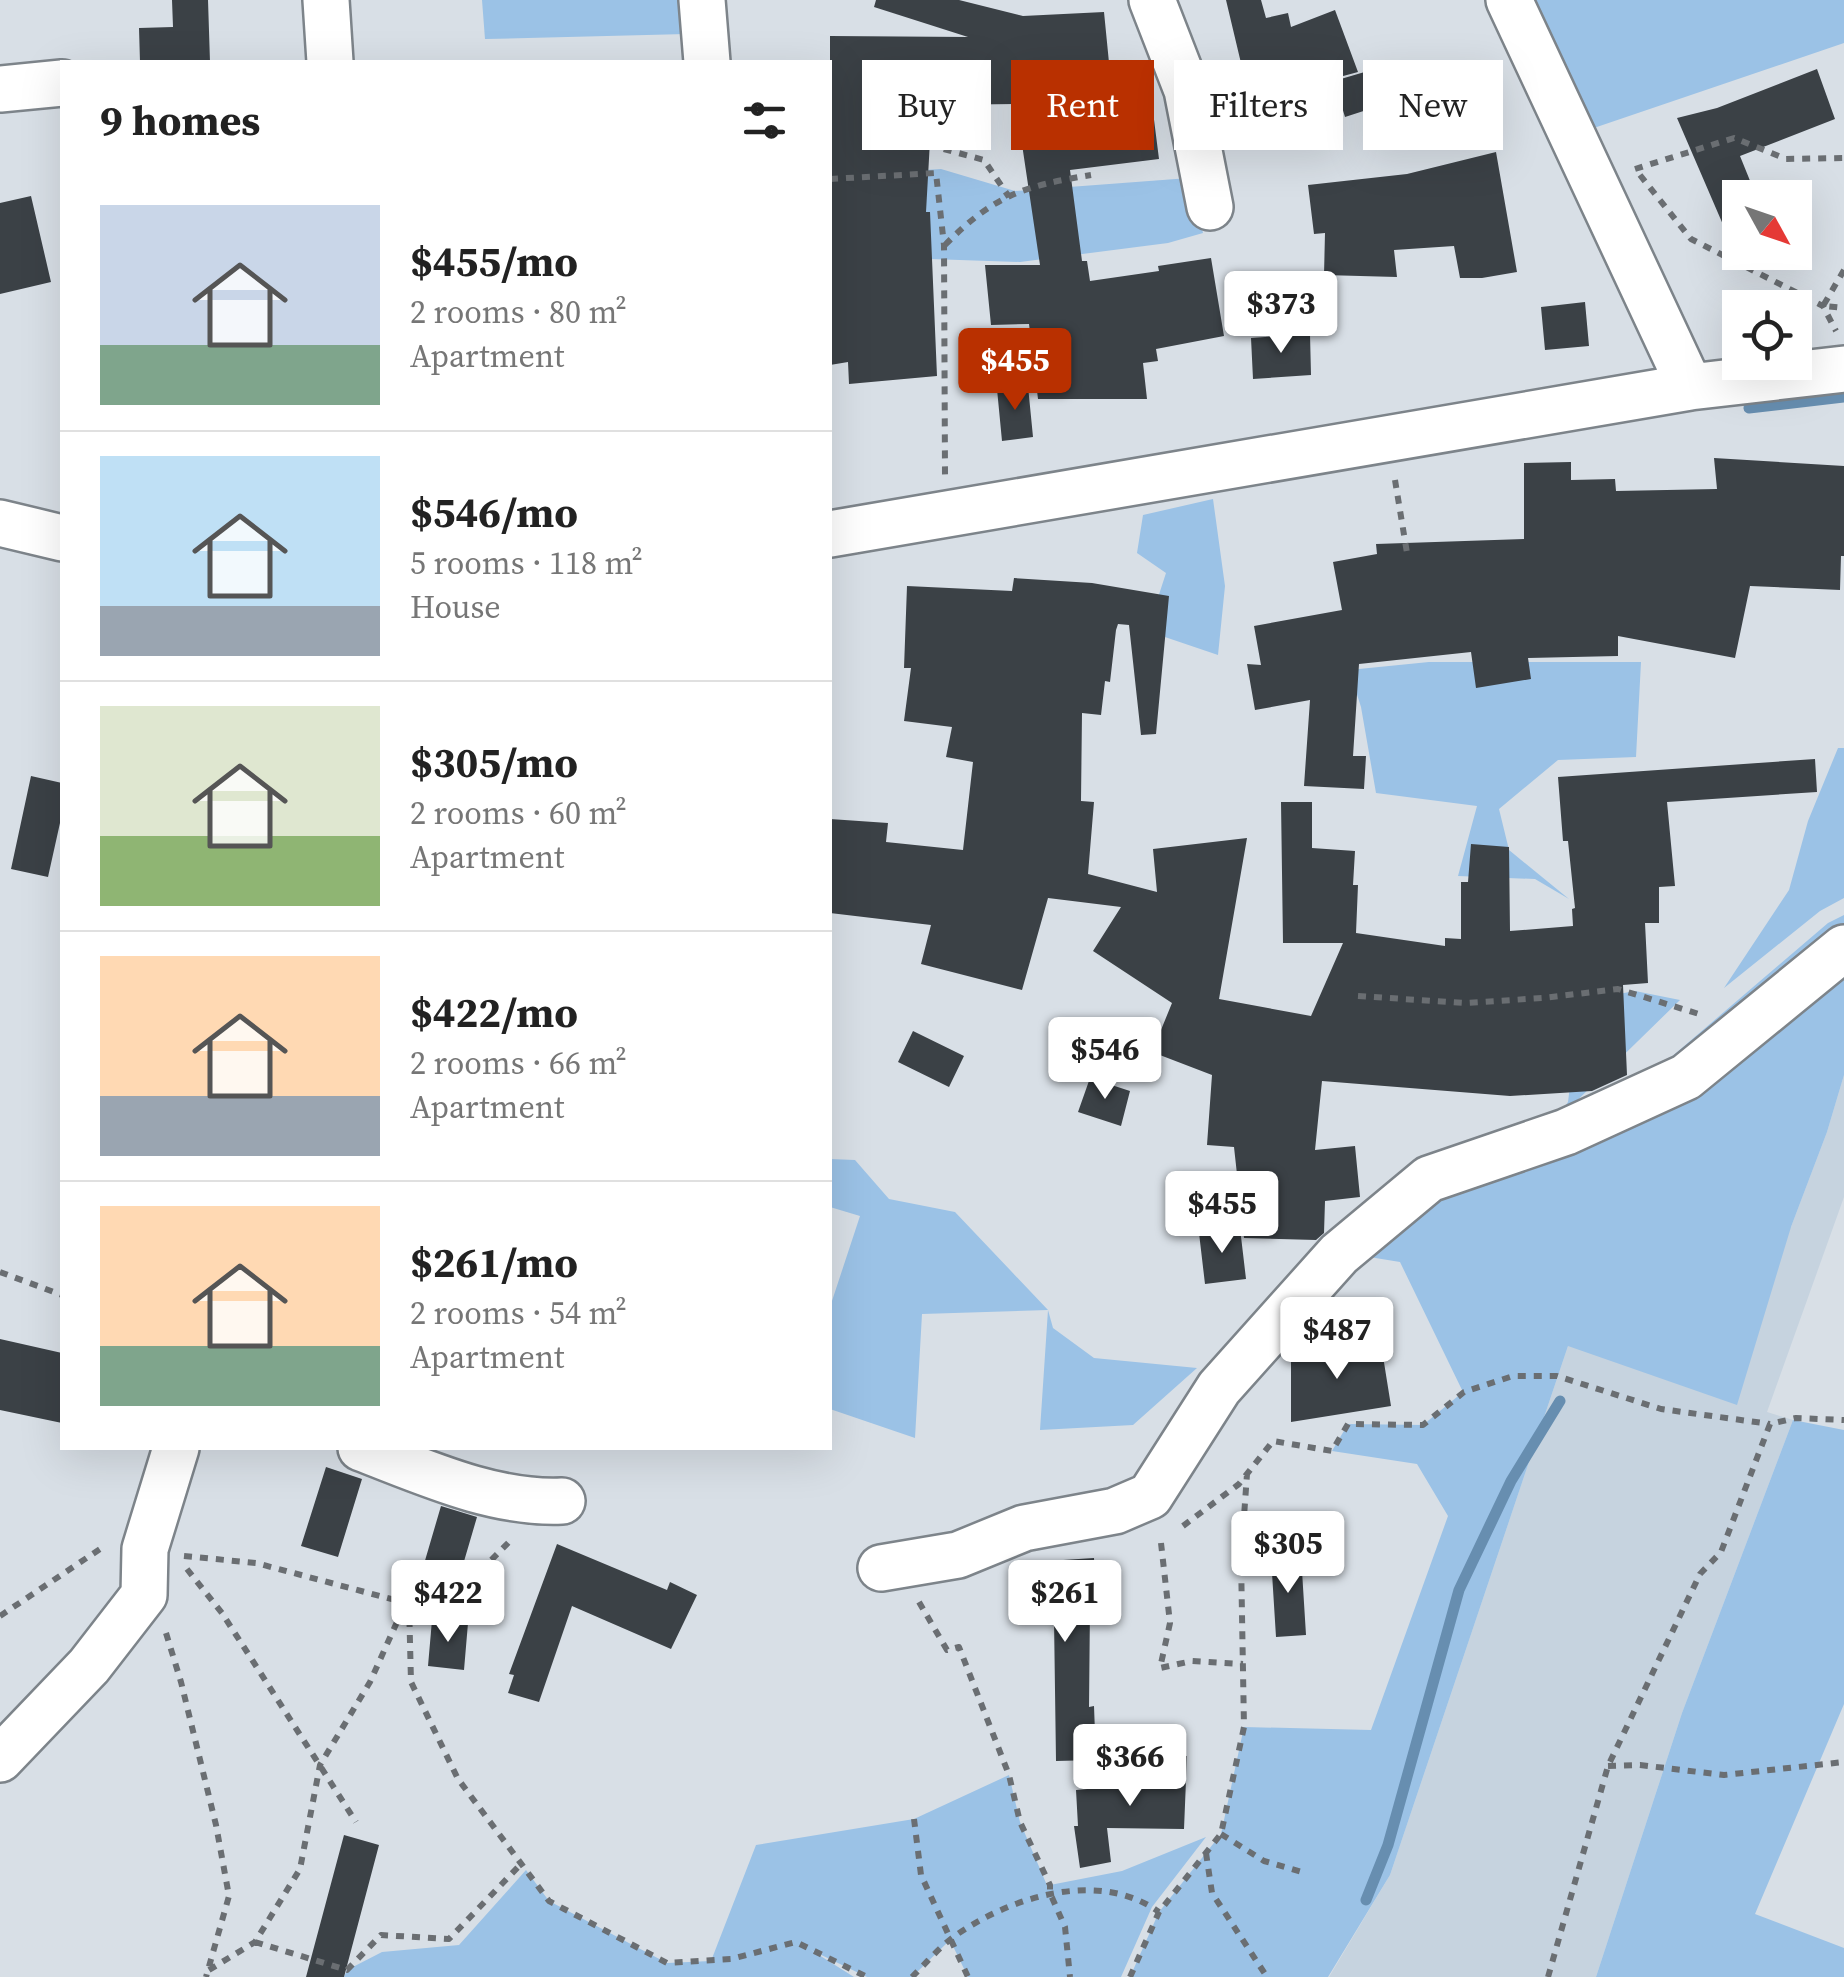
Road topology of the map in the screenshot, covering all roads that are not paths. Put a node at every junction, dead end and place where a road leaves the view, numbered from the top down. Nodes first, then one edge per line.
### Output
1 (326, 0) edge
2 (702, 0) edge
3 (1152, 0) edge
4 (1509, 0) edge
5 (330, 60) edge
6 (707, 60) edge
7 (60, 84) edge
8 (0, 89) edge
9 (1210, 207) dead end
10 (1844, 368) edge
11 (1690, 387) junction
12 (0, 523) edge
13 (832, 534) edge
14 (60, 538) edge
15 (1844, 948) edge
16 (175, 1450) edge
17 (366, 1450) edge
18 (562, 1501) road end
19 (881, 1568) road end
20 (0, 1759) edge

1 - 5 street
2 - 6 street
3 - 9 street
4 - 11 street
7 - 8 street
10 - 11 street
11 - 13 street
12 - 14 street
15 - 19 street
16 - 20 street
17 - 18 street

